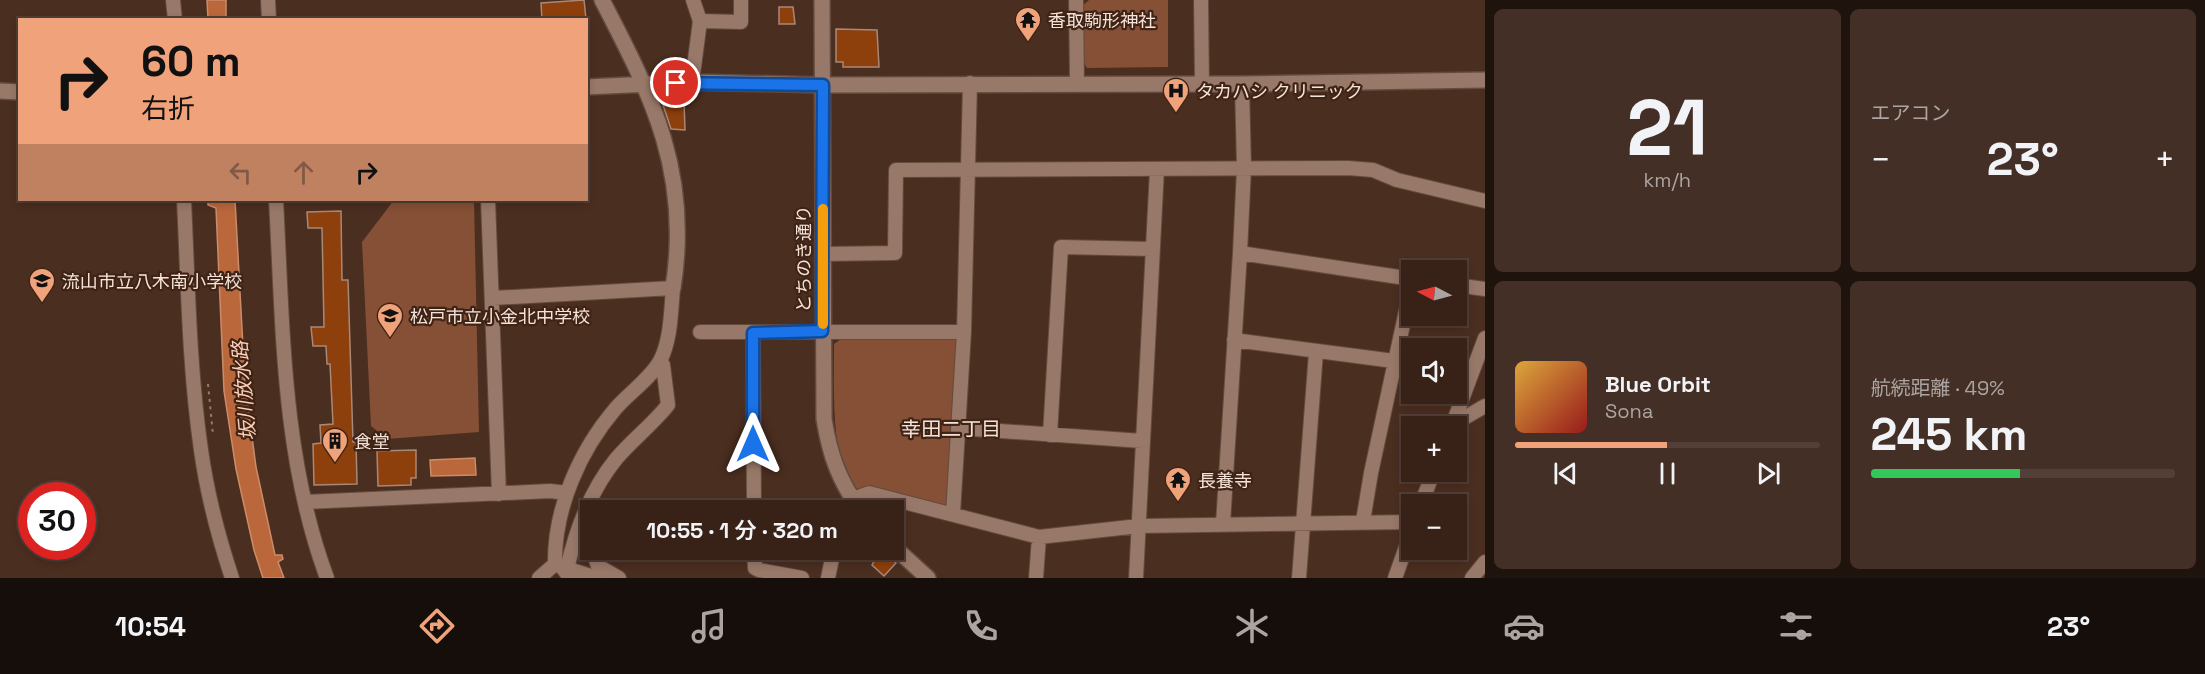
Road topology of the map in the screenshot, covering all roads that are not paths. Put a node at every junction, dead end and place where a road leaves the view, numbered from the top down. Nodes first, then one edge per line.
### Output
1 (173, 0) edge
2 (268, 0) edge
3 (602, 0) edge
4 (693, 0) edge
5 (741, 0) edge
6 (822, 0) edge
7 (1076, 0) edge
8 (1202, 0) edge
9 (175, 18) edge
10 (269, 18) edge
11 (700, 21) junction
12 (1485, 80) edge
13 (692, 82) junction
14 (970, 83) junction
15 (1202, 83) junction
16 (643, 84) junction
17 (1077, 84) junction
18 (1242, 84) junction
19 (823, 85) junction
20 (588, 87) edge
21 (0, 91) edge
22 (18, 92) edge
23 (968, 168) junction
24 (1244, 168) junction
25 (1156, 169) junction
26 (184, 201) edge
27 (276, 201) edge
28 (488, 201) edge
29 (1485, 201) edge
30 (1152, 249) junction
31 (1240, 253) junction
32 (823, 254) junction
33 (1401, 279) edge
34 (1467, 287) edge
35 (673, 288) junction
36 (1485, 290) edge
37 (493, 298) junction
38 (1402, 326) edge
39 (822, 331) junction
40 (700, 332) dead end
41 (964, 332) junction
42 (753, 333) junction
43 (1485, 338) edge
44 (1234, 340) junction
45 (1316, 352) junction
46 (660, 361) junction
47 (1394, 361) junction
48 (1485, 406) edge
49 (1456, 416) edge
50 (1467, 417) edge
51 (958, 428) junction
52 (1050, 435) junction
53 (1142, 441) junction
54 (567, 493) junction
55 (499, 494) junction
56 (596, 500) edge
57 (754, 500) edge
58 (849, 500) edge
59 (860, 500) edge
60 (897, 500) edge
61 (305, 502) junction
62 (904, 502) edge
63 (953, 514) junction
64 (1363, 521) junction
65 (1401, 522) edge
66 (1223, 524) junction
67 (1304, 524) junction
68 (1139, 526) junction
69 (580, 533) edge
70 (1039, 537) junction
71 (904, 557) edge
72 (596, 560) edge
73 (754, 560) edge
74 (832, 560) edge
75 (1401, 560) edge
76 (1485, 562) edge
77 (564, 569) edge
78 (232, 578) edge
79 (327, 578) edge
80 (540, 578) edge
81 (597, 578) edge
82 (619, 578) edge
83 (802, 578) edge
84 (828, 578) edge
85 (928, 578) edge
86 (1036, 578) edge
87 (1136, 578) edge
88 (1299, 578) edge
89 (1395, 578) edge
90 (1472, 578) edge

1 - 9 street
2 - 10 street
3 - 16 street
4 - 11 street
5 - 11 street
6 - 19 street, とちのき通り
7 - 17 street
8 - 15 street
11 - 13 street
12 - 18 street
13 - 16 street
13 - 19 street
14 - 17 street
14 - 19 street
14 - 23 street
15 - 17 street
15 - 18 street
16 - 20 street
16 - 35 street
18 - 24 street
19 - 32 street, とちのき通り
21 - 22 street
23 - 25 street
23 - 32 street
23 - 41 street
24 - 25 street
24 - 29 street
24 - 31 street
25 - 30 street
26 - 78 street
27 - 61 street
28 - 37 street
30 - 52 street
30 - 53 street
31 - 33 street
31 - 44 street
32 - 39 street, とちのき通り
34 - 36 street
35 - 37 street
35 - 46 street
37 - 55 street
38 - 47 street
39 - 41 street
39 - 42 street
39 - 58 street, とちのき通り
40 - 42 street
41 - 51 street
42 - 57 street
43 - 49 street
44 - 45 street
44 - 66 street
45 - 47 street
45 - 67 street
46 - 54 street
46 - 56 street
47 - 64 street
48 - 50 street
51 - 52 street
51 - 63 street
52 - 53 street
53 - 68 street
54 - 55 street
54 - 77 street
55 - 61 street
59 - 60 street
61 - 79 street
62 - 63 street
63 - 70 street
64 - 65 street
64 - 67 street
66 - 67 street
66 - 68 street
67 - 88 street
68 - 70 street
68 - 87 street
69 - 77 street
70 - 86 street
71 - 85 street
72 - 82 street
73 - 83 street
74 - 84 street
75 - 89 street
76 - 90 street
77 - 80 street
77 - 81 street

